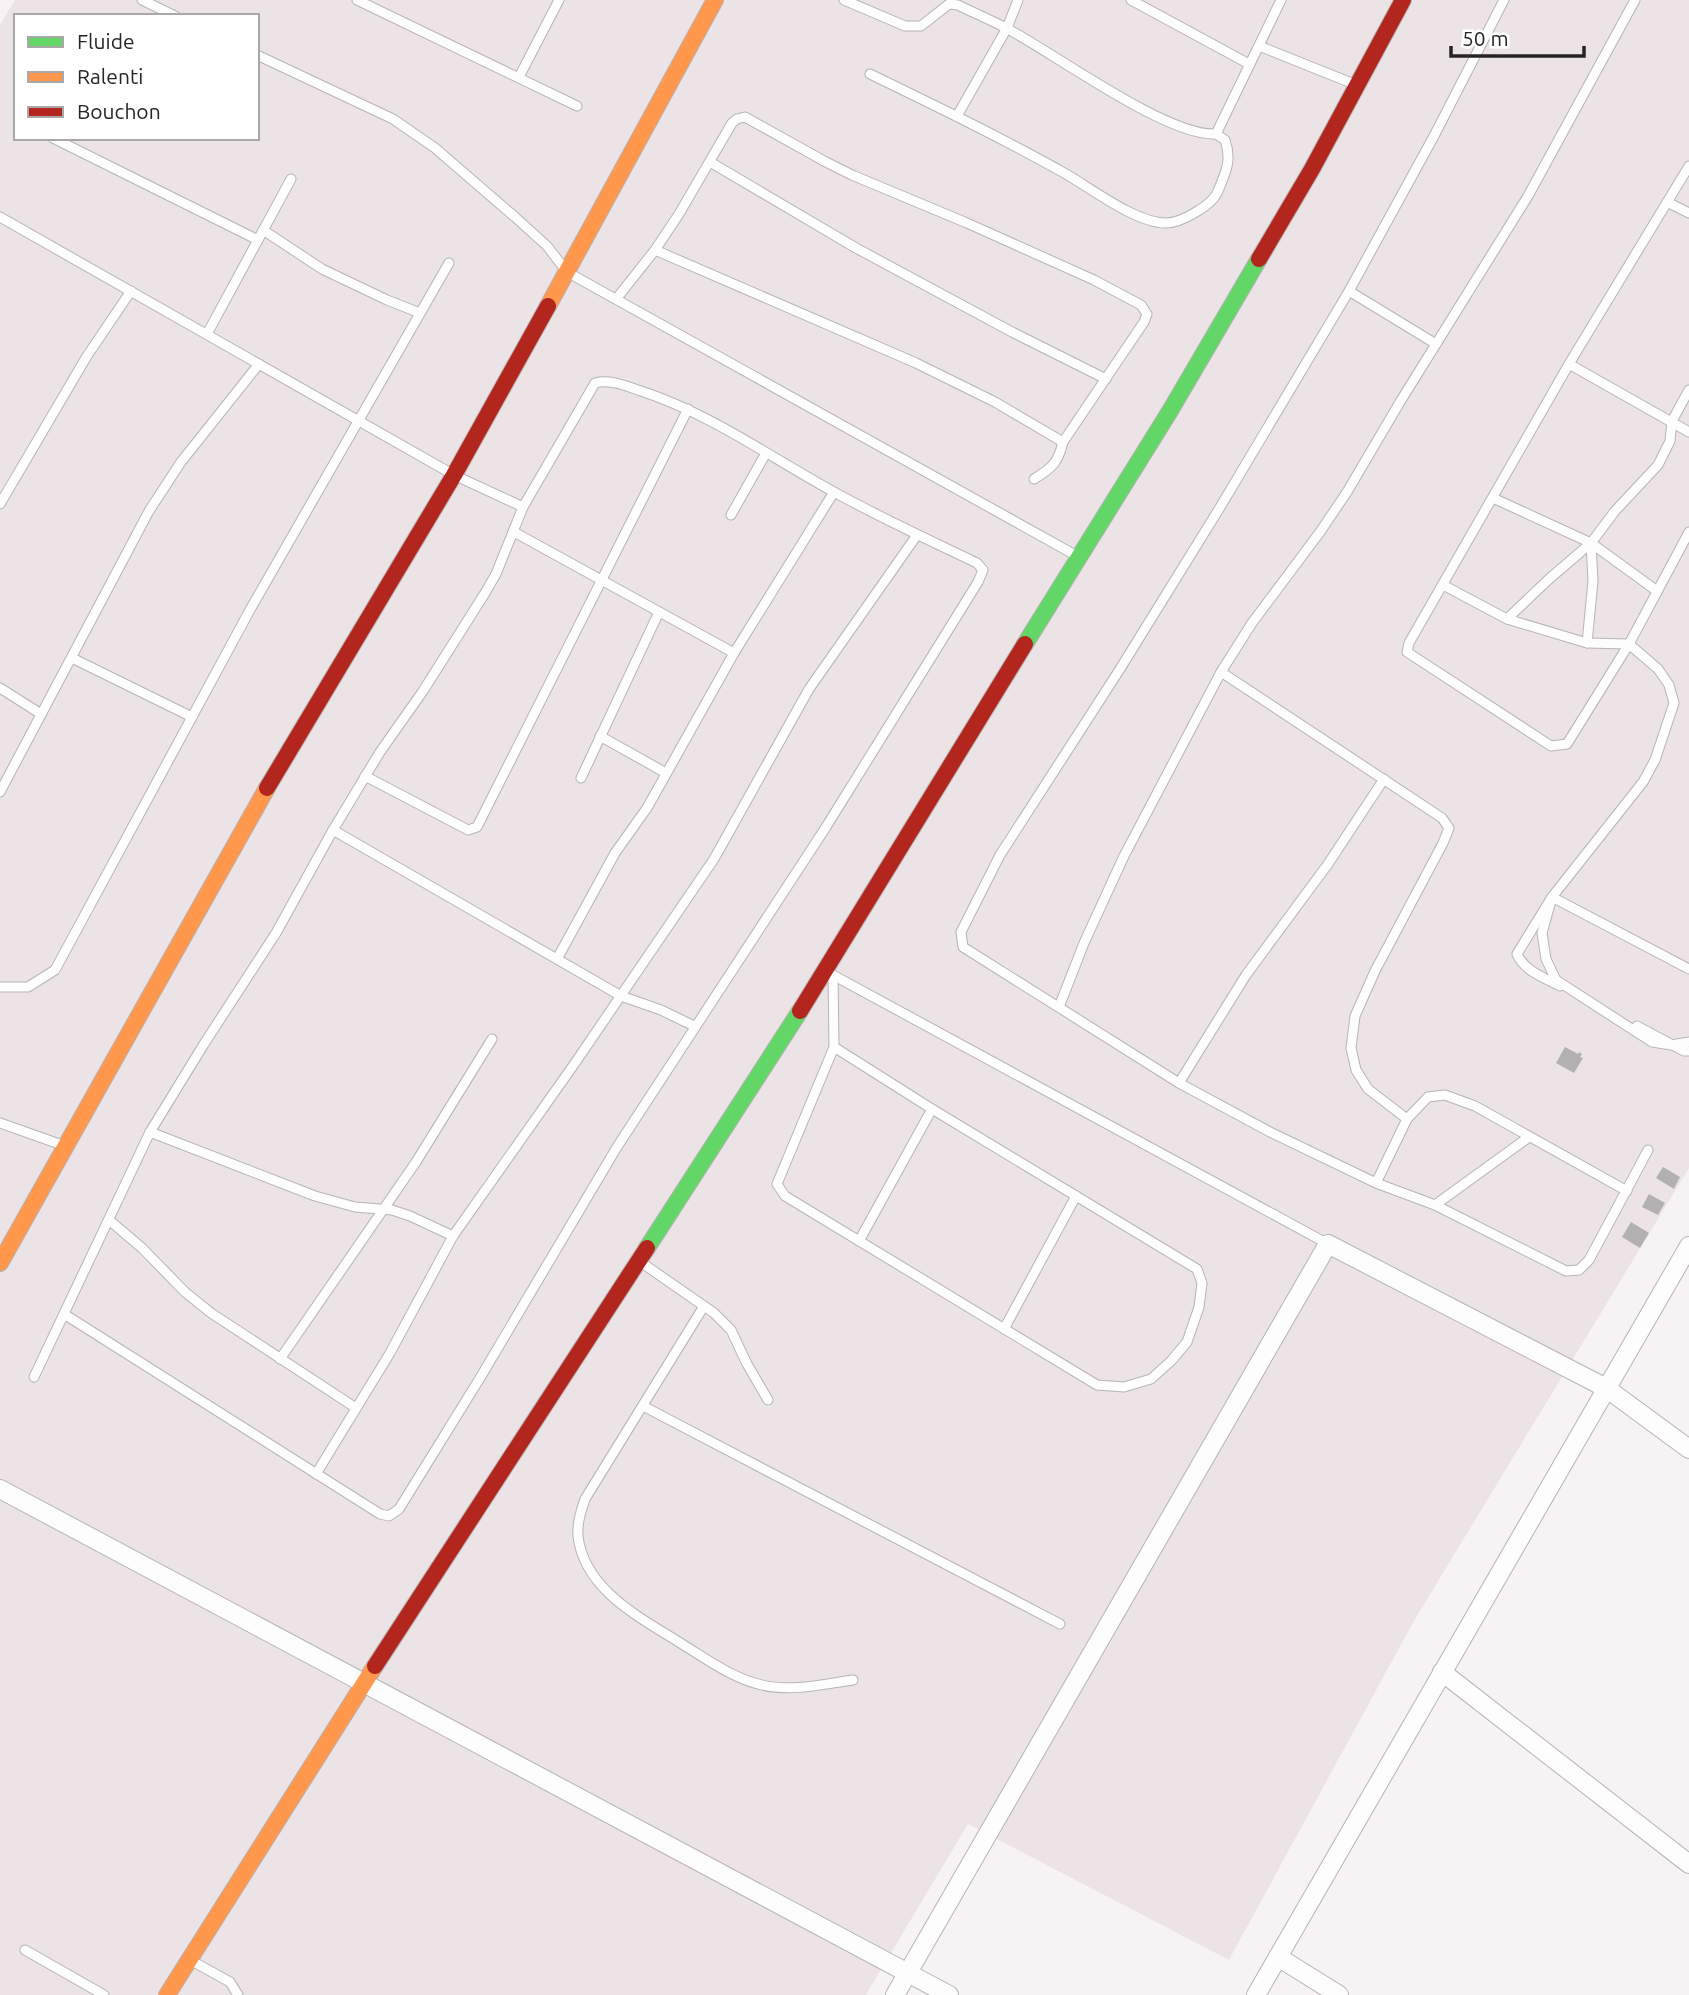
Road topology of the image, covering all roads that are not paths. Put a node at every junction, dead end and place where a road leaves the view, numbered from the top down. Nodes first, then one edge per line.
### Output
1 (142, 0) edge
2 (358, 0) edge
3 (559, 0) edge
4 (715, 0) edge
5 (844, 0) edge
6 (1018, 0) edge
7 (1131, 0) edge
8 (1281, 0) edge
9 (1403, 0) edge
10 (1504, 0) edge
11 (1635, 0) edge
12 (171, 14) edge
13 (1007, 28) junction
14 (1259, 46) junction
15 (259, 56) edge
16 (1250, 64) junction
17 (870, 74) dead end
18 (519, 77) junction
19 (1357, 85) junction
20 (577, 106) dead end
21 (957, 116) junction
22 (1216, 134) junction
23 (56, 140) edge
24 (710, 162) junction
25 (1689, 166) edge
26 (291, 179) dead end
27 (1667, 202) junction
28 (1689, 213) edge
29 (0, 217) edge
30 (263, 230) junction
31 (258, 240) junction
32 (655, 250) junction
33 (449, 263) dead end
34 (567, 272) junction
35 (131, 291) junction
36 (1349, 291) junction
37 (617, 298) junction
38 (420, 313) junction
39 (207, 334) junction
40 (1436, 344) junction
41 (259, 364) junction
42 (1569, 364) junction
43 (1106, 379) junction
44 (1689, 390) edge
45 (688, 409) junction
46 (358, 420) junction
47 (1672, 421) junction
48 (1689, 432) edge
49 (1063, 442) junction
50 (766, 453) junction
51 (454, 474) junction
52 (1034, 480) dead end
53 (834, 492) junction
54 (1493, 498) junction
55 (0, 504) edge
56 (523, 508) junction
57 (731, 515) dead end
58 (513, 532) junction
59 (1689, 532) edge
60 (917, 534) junction
61 (1591, 543) junction
62 (1078, 557) junction
63 (602, 580) junction
64 (1443, 585) junction
65 (1657, 591) junction
66 (659, 612) junction
67 (1507, 619) junction
68 (1587, 643) junction
69 (1629, 644) junction
70 (734, 653) junction
71 (72, 658) junction
72 (1221, 672) junction
73 (0, 688) edge
74 (41, 714) junction
75 (192, 717) junction
76 (600, 736) junction
77 (666, 773) junction
78 (365, 776) junction
79 (581, 778) dead end
80 (1384, 779) junction
81 (0, 792) edge
82 (333, 830) junction
83 (1552, 897) junction
84 (557, 959) junction
85 (1689, 969) edge
86 (829, 973) junction
87 (0, 986) edge
88 (621, 996) junction
89 (1059, 1007) junction
90 (694, 1026) junction
91 (492, 1040) dead end
92 (1689, 1042) edge
93 (834, 1047) junction
94 (1689, 1051) edge
95 (1179, 1083) junction
96 (932, 1109) junction
97 (1407, 1119) junction
98 (0, 1123) edge
99 (150, 1132) junction
100 (1529, 1137) junction
101 (65, 1146) junction
102 (1648, 1150) dead end
103 (1376, 1183) junction
104 (1626, 1191) junction
105 (1076, 1196) junction
106 (1434, 1205) junction
107 (382, 1210) junction
108 (109, 1220) junction
109 (453, 1236) junction
110 (859, 1241) junction
111 (1328, 1244) junction
112 (1689, 1246) edge
113 (639, 1261) junction
114 (0, 1263) edge
115 (704, 1306) junction
116 (64, 1314) junction
117 (1004, 1329) junction
118 (280, 1359) junction
119 (34, 1377) dead end
120 (1606, 1388) junction
121 (768, 1400) dead end
122 (643, 1406) junction
123 (356, 1408) junction
124 (1689, 1449) edge
125 (316, 1474) junction
126 (0, 1489) edge
127 (1060, 1624) dead end
128 (1442, 1672) junction
129 (853, 1681) dead end
130 (364, 1683) junction
131 (1689, 1864) edge
132 (25, 1950) dead end
133 (1278, 1957) junction
134 (190, 1960) junction
135 (908, 1973) junction
136 (104, 1995) edge
137 (167, 1995) edge
138 (238, 1995) edge
139 (895, 1995) edge
140 (949, 1995) edge
141 (1256, 1995) edge
142 (1339, 1995) edge

1 - 12 lane
2 - 18 lane
3 - 18 lane
4 - 34 street
5 - 13 lane
6 - 13 lane
7 - 16 lane
8 - 14 lane
9 - 19 street
10 - 36 lane
11 - 40 lane
13 - 21 lane
13 - 22 lane
14 - 16 lane
14 - 19 lane
15 - 34 lane
16 - 22 lane
17 - 21 lane
18 - 20 lane
19 - 62 street
21 - 22 lane
23 - 31 lane
24 - 32 lane
24 - 43 lane
24 - 43 lane
25 - 27 lane
26 - 30 lane
27 - 28 lane
27 - 42 lane
29 - 35 lane
30 - 31 lane
30 - 38 lane
31 - 39 lane
32 - 37 lane
32 - 49 lane
33 - 38 lane
34 - 37 lane
34 - 51 street
35 - 39 lane
35 - 55 lane
36 - 40 lane
36 - 89 lane
37 - 62 lane
38 - 46 lane
39 - 41 lane
40 - 72 lane
41 - 46 lane
41 - 71 lane
42 - 47 lane
42 - 54 lane
43 - 49 lane
44 - 47 lane
45 - 50 lane
45 - 56 lane
45 - 63 lane
46 - 51 lane
46 - 75 lane
47 - 48 lane
47 - 61 lane
49 - 52 lane
50 - 53 lane
50 - 57 lane
51 - 56 lane
51 - 101 street
53 - 60 lane
53 - 70 lane
54 - 61 lane
54 - 64 lane
56 - 58 lane
58 - 63 lane
58 - 78 lane
59 - 65 lane
60 - 88 lane
60 - 90 lane
61 - 65 lane
61 - 67 lane
61 - 68 lane
62 - 86 street
63 - 66 lane
63 - 78 lane
64 - 67 lane
64 - 69 lane
65 - 69 lane
66 - 70 lane
66 - 76 lane
67 - 68 lane
68 - 69 lane
69 - 83 lane
70 - 77 lane
71 - 74 lane
71 - 75 lane
72 - 80 lane
72 - 89 lane
73 - 74 lane
74 - 81 lane
75 - 87 lane
76 - 77 lane
76 - 79 lane
77 - 84 lane
78 - 82 lane
80 - 95 lane
80 - 97 lane
82 - 84 lane
82 - 99 lane
83 - 85 lane
83 - 92 lane
83 - 94 lane
84 - 88 lane
86 - 93 lane
86 - 111 lane
86 - 113 street
88 - 90 lane
88 - 109 lane
89 - 95 lane
90 - 125 lane
91 - 107 lane
93 - 96 lane
93 - 110 lane
95 - 103 lane
96 - 105 lane
96 - 110 lane
97 - 100 lane
97 - 103 lane
98 - 101 lane
99 - 107 lane
99 - 108 lane
100 - 104 lane
100 - 106 lane
101 - 114 street
102 - 104 lane
103 - 106 lane
104 - 106 lane
105 - 117 lane
105 - 117 lane
107 - 109 lane
107 - 118 lane
108 - 116 lane
108 - 118 lane
109 - 123 lane
110 - 117 lane
111 - 120 street
111 - 135 street
112 - 120 street
113 - 115 lane
113 - 130 street
115 - 121 lane
115 - 122 lane
116 - 119 lane
116 - 125 lane
118 - 123 lane
120 - 124 street
120 - 128 street
122 - 127 lane
122 - 129 lane
123 - 125 lane
126 - 130 street
128 - 131 street
128 - 133 street
130 - 134 street
130 - 135 street
132 - 136 lane
133 - 141 street
133 - 142 street
134 - 137 street
134 - 138 lane
135 - 139 street
135 - 140 street

